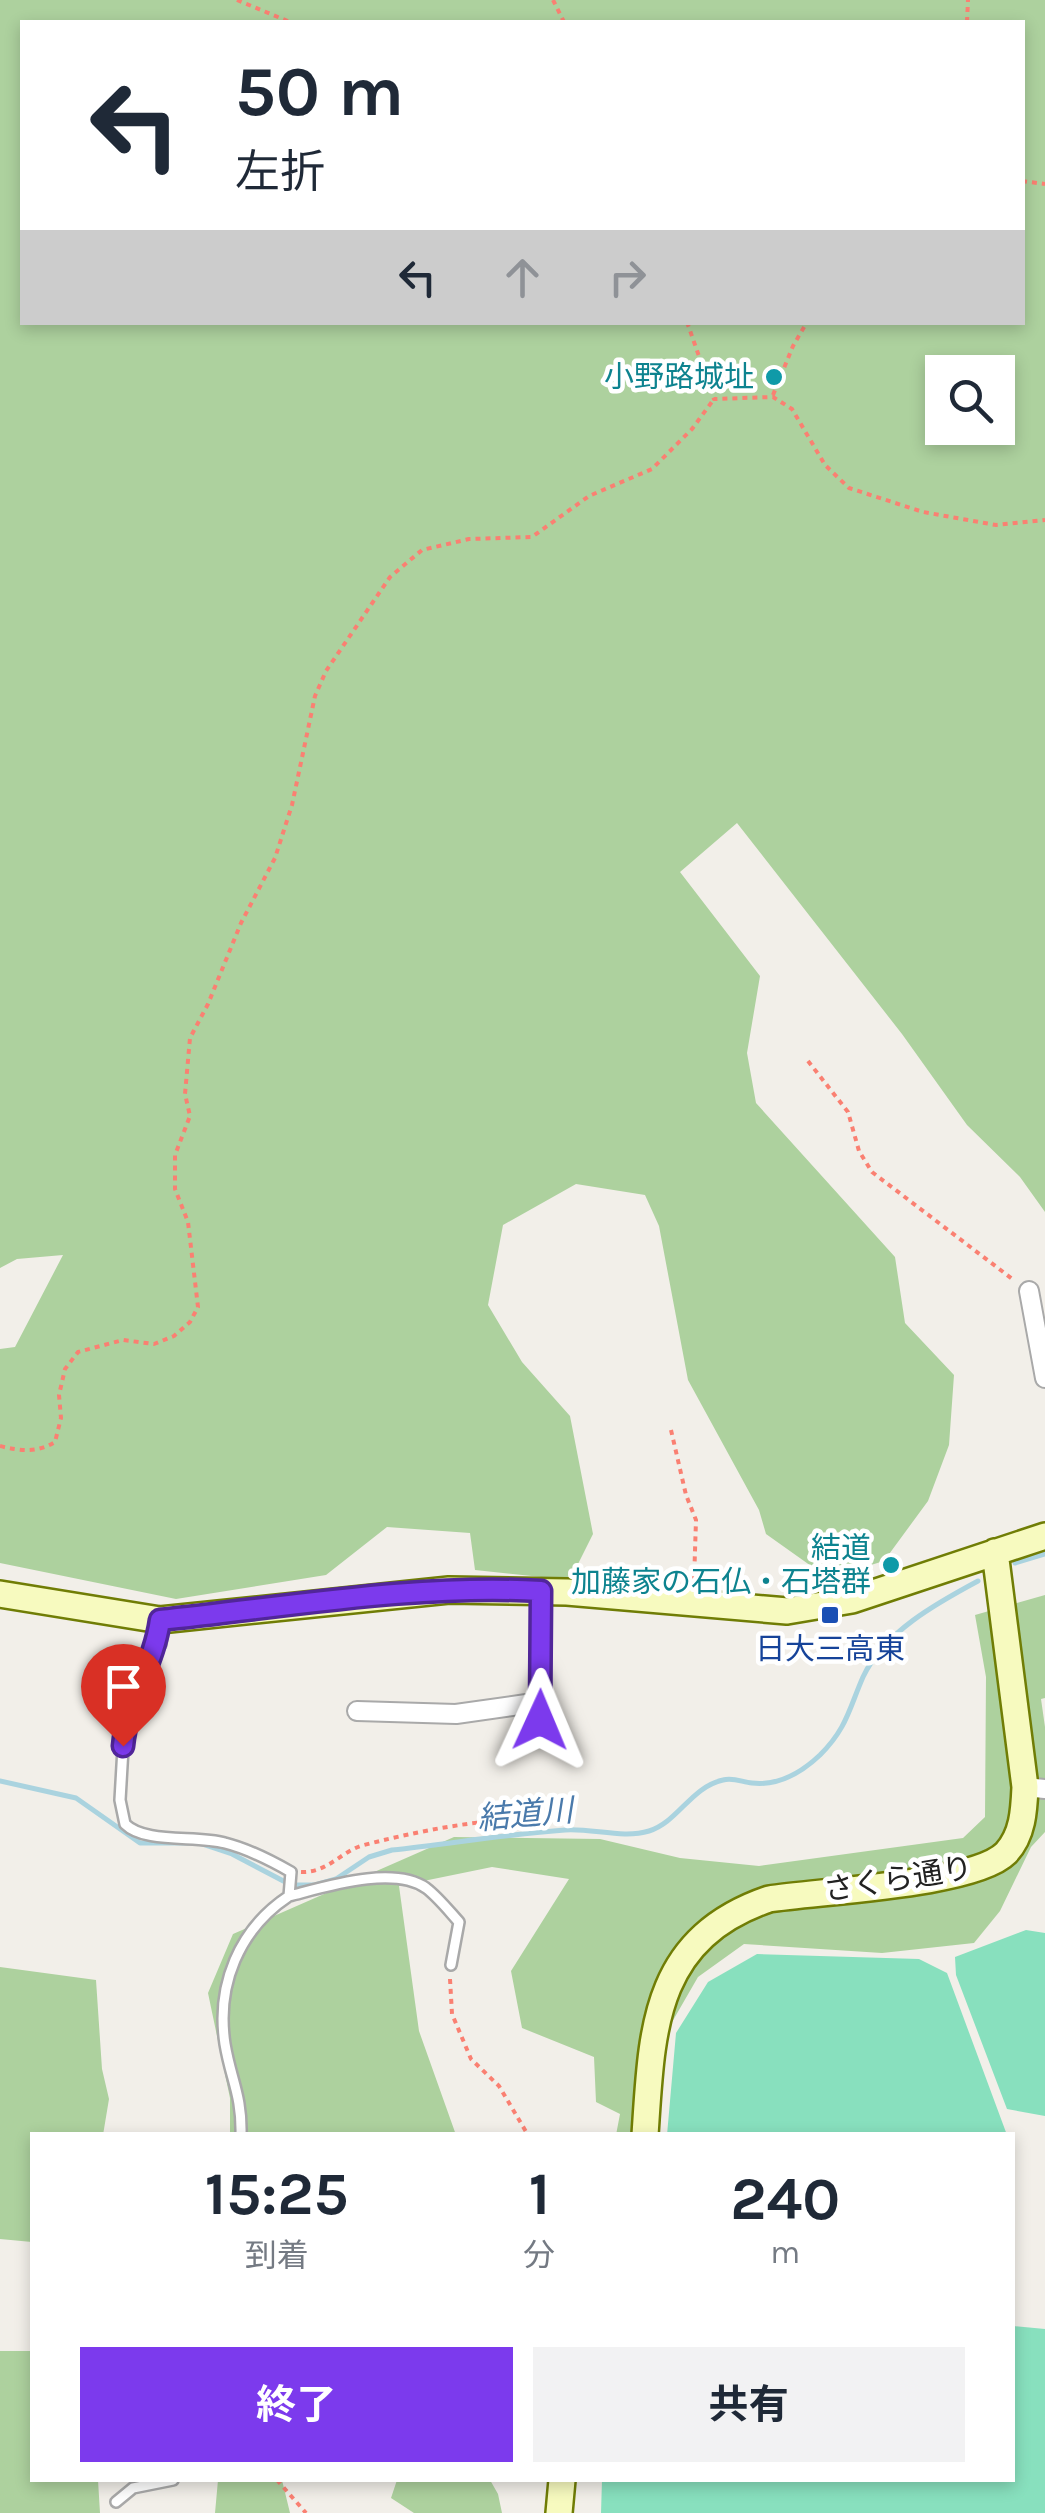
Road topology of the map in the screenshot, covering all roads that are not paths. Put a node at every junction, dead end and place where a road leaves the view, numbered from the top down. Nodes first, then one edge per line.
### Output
1 (1029, 1291) road end
2 (1045, 1378) edge
3 (1045, 1536) edge
4 (995, 1552) junction
5 (541, 1591) junction
6 (0, 1594) edge
7 (158, 1631) junction
8 (357, 1711) dead end
9 (1035, 1788) edge
10 (289, 1894) junction
11 (451, 1965) road end
12 (242, 2132) edge
13 (644, 2132) edge
14 (163, 2482) edge
15 (562, 2482) edge
16 (116, 2502) dead end
17 (559, 2513) edge

1 - 2 street
3 - 4 street
4 - 5 street
4 - 9 street, さくら通り
5 - 7 street
5 - 8 street
6 - 7 street
7 - 10 lane
9 - 13 street, さくら通り
10 - 11 lane
10 - 12 lane
14 - 16 lane
15 - 17 street

